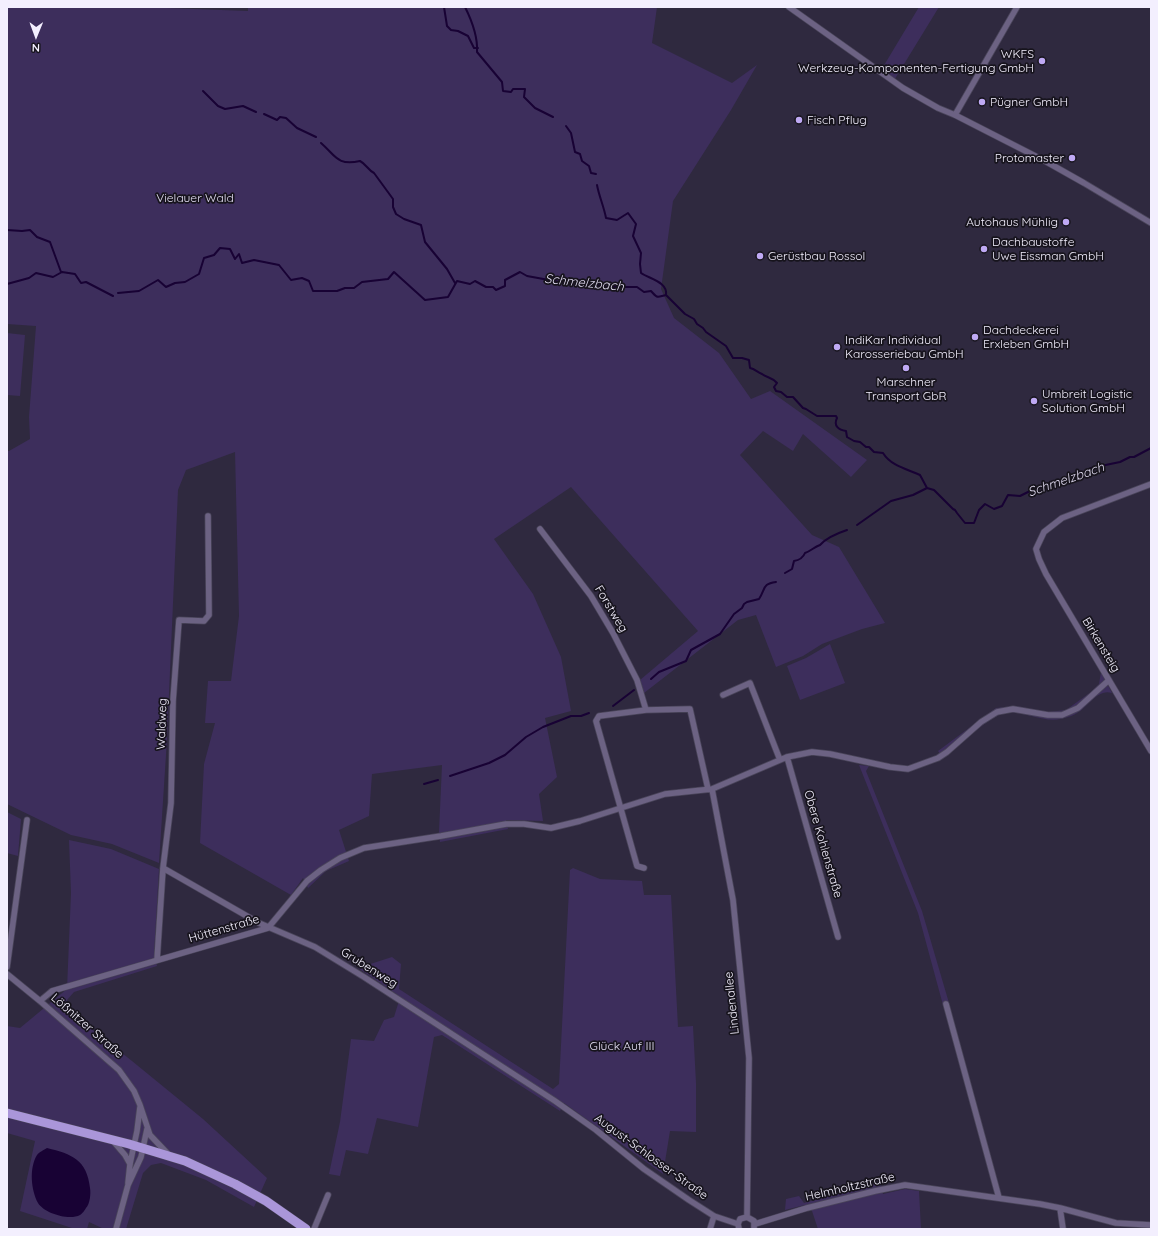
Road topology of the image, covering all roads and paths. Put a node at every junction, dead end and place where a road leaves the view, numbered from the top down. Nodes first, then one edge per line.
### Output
1 (788, 7) edge
2 (1017, 7) edge
3 (955, 115) junction
4 (1151, 223) edge
5 (1151, 484) edge
6 (208, 516) dead end
7 (540, 529) dead end
8 (1109, 680) junction
9 (723, 695) dead end
10 (646, 710) junction
11 (1151, 751) edge
12 (788, 757) junction
13 (780, 760) junction
14 (710, 789) junction
15 (621, 808) junction
16 (27, 820) dead end
17 (163, 868) junction
18 (644, 868) dead end
19 (268, 928) junction
20 (838, 937) dead end
21 (157, 960) junction
22 (7, 967) edge
23 (7, 974) edge
24 (40, 1001) junction
25 (946, 1004) dead end
26 (555, 1101) joint
27 (140, 1105) junction
28 (7, 1113) edge
29 (147, 1129) junction
30 (112, 1139) junction
31 (139, 1146) junction
32 (170, 1156) junction
33 (130, 1164) junction
34 (128, 1185) junction
35 (328, 1195) dead end
36 (999, 1198) junction
37 (1060, 1208) junction
38 (714, 1216) junction
39 (748, 1217) junction
40 (1151, 1225) edge
41 (754, 1226) edge
42 (738, 1227) edge
43 (116, 1229) edge
44 (306, 1229) edge
45 (314, 1229) edge
46 (710, 1229) edge
47 (1063, 1229) edge

1 - 3 street
2 - 3 street
3 - 4 street
5 - 8 street, Birkensteig
6 - 17 street, Waldweg
7 - 10 street, Forstweg
8 - 11 street, Birkensteig
8 - 12 street
9 - 13 street
10 - 14 street
10 - 15 street
12 - 13 street
12 - 20 street, Obere Kohlenstraße
13 - 14 street
14 - 15 street
14 - 39 street, Lindenallee
15 - 18 street
15 - 19 street, Hüttenstraße
16 - 22 street
17 - 19 street, Grubenweg
17 - 21 street, Waldweg
19 - 21 street, Hüttenstraße
19 - 26 street, Grubenweg
21 - 24 street, Hüttenstraße
23 - 24 street, Lößnitzer Straße
24 - 27 street, Lößnitzer Straße
25 - 36 street
26 - 38 street, August-Schlosser-Straße
27 - 29 street, Lößnitzer Straße
27 - 31 street
28 - 30 main road
29 - 31 street, Lößnitzer Straße
29 - 32 street, Lößnitzer Straße
30 - 31 main road
30 - 33 street
31 - 32 main road
31 - 33 street
31 - 34 street
32 - 44 main road
33 - 34 street
34 - 43 street
35 - 45 street
36 - 37 street, Helmholtzstraße
36 - 41 street, Helmholtzstraße
37 - 40 street, Helmholtzstraße
37 - 47 street
38 - 42 street, August-Schlosser-Straße
38 - 46 street
39 - 41 street
39 - 42 street

